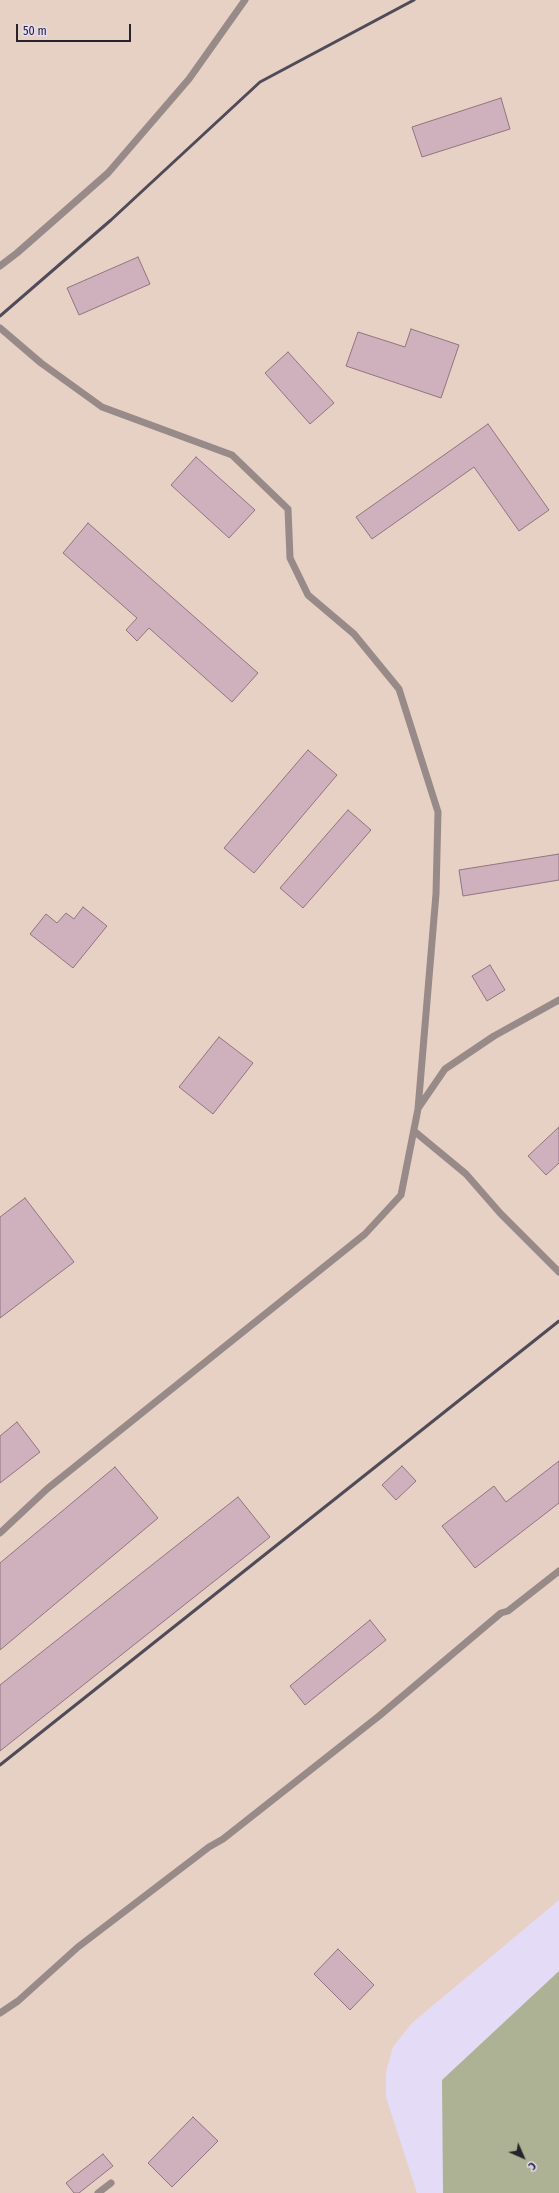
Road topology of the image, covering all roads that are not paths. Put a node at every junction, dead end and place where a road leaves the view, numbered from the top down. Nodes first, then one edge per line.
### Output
1 (245, 0) edge
2 (0, 266) edge
3 (0, 328) edge
4 (559, 1000) edge
5 (418, 1109) junction
6 (414, 1131) junction
7 (559, 1272) edge
8 (0, 1533) edge
9 (559, 1571) edge
10 (0, 2013) edge
11 (111, 2183) dead end
12 (98, 2193) edge

1 - 2 lane
3 - 5 lane
4 - 5 lane
5 - 6 lane
6 - 7 lane
6 - 8 lane
9 - 10 lane
11 - 12 lane

